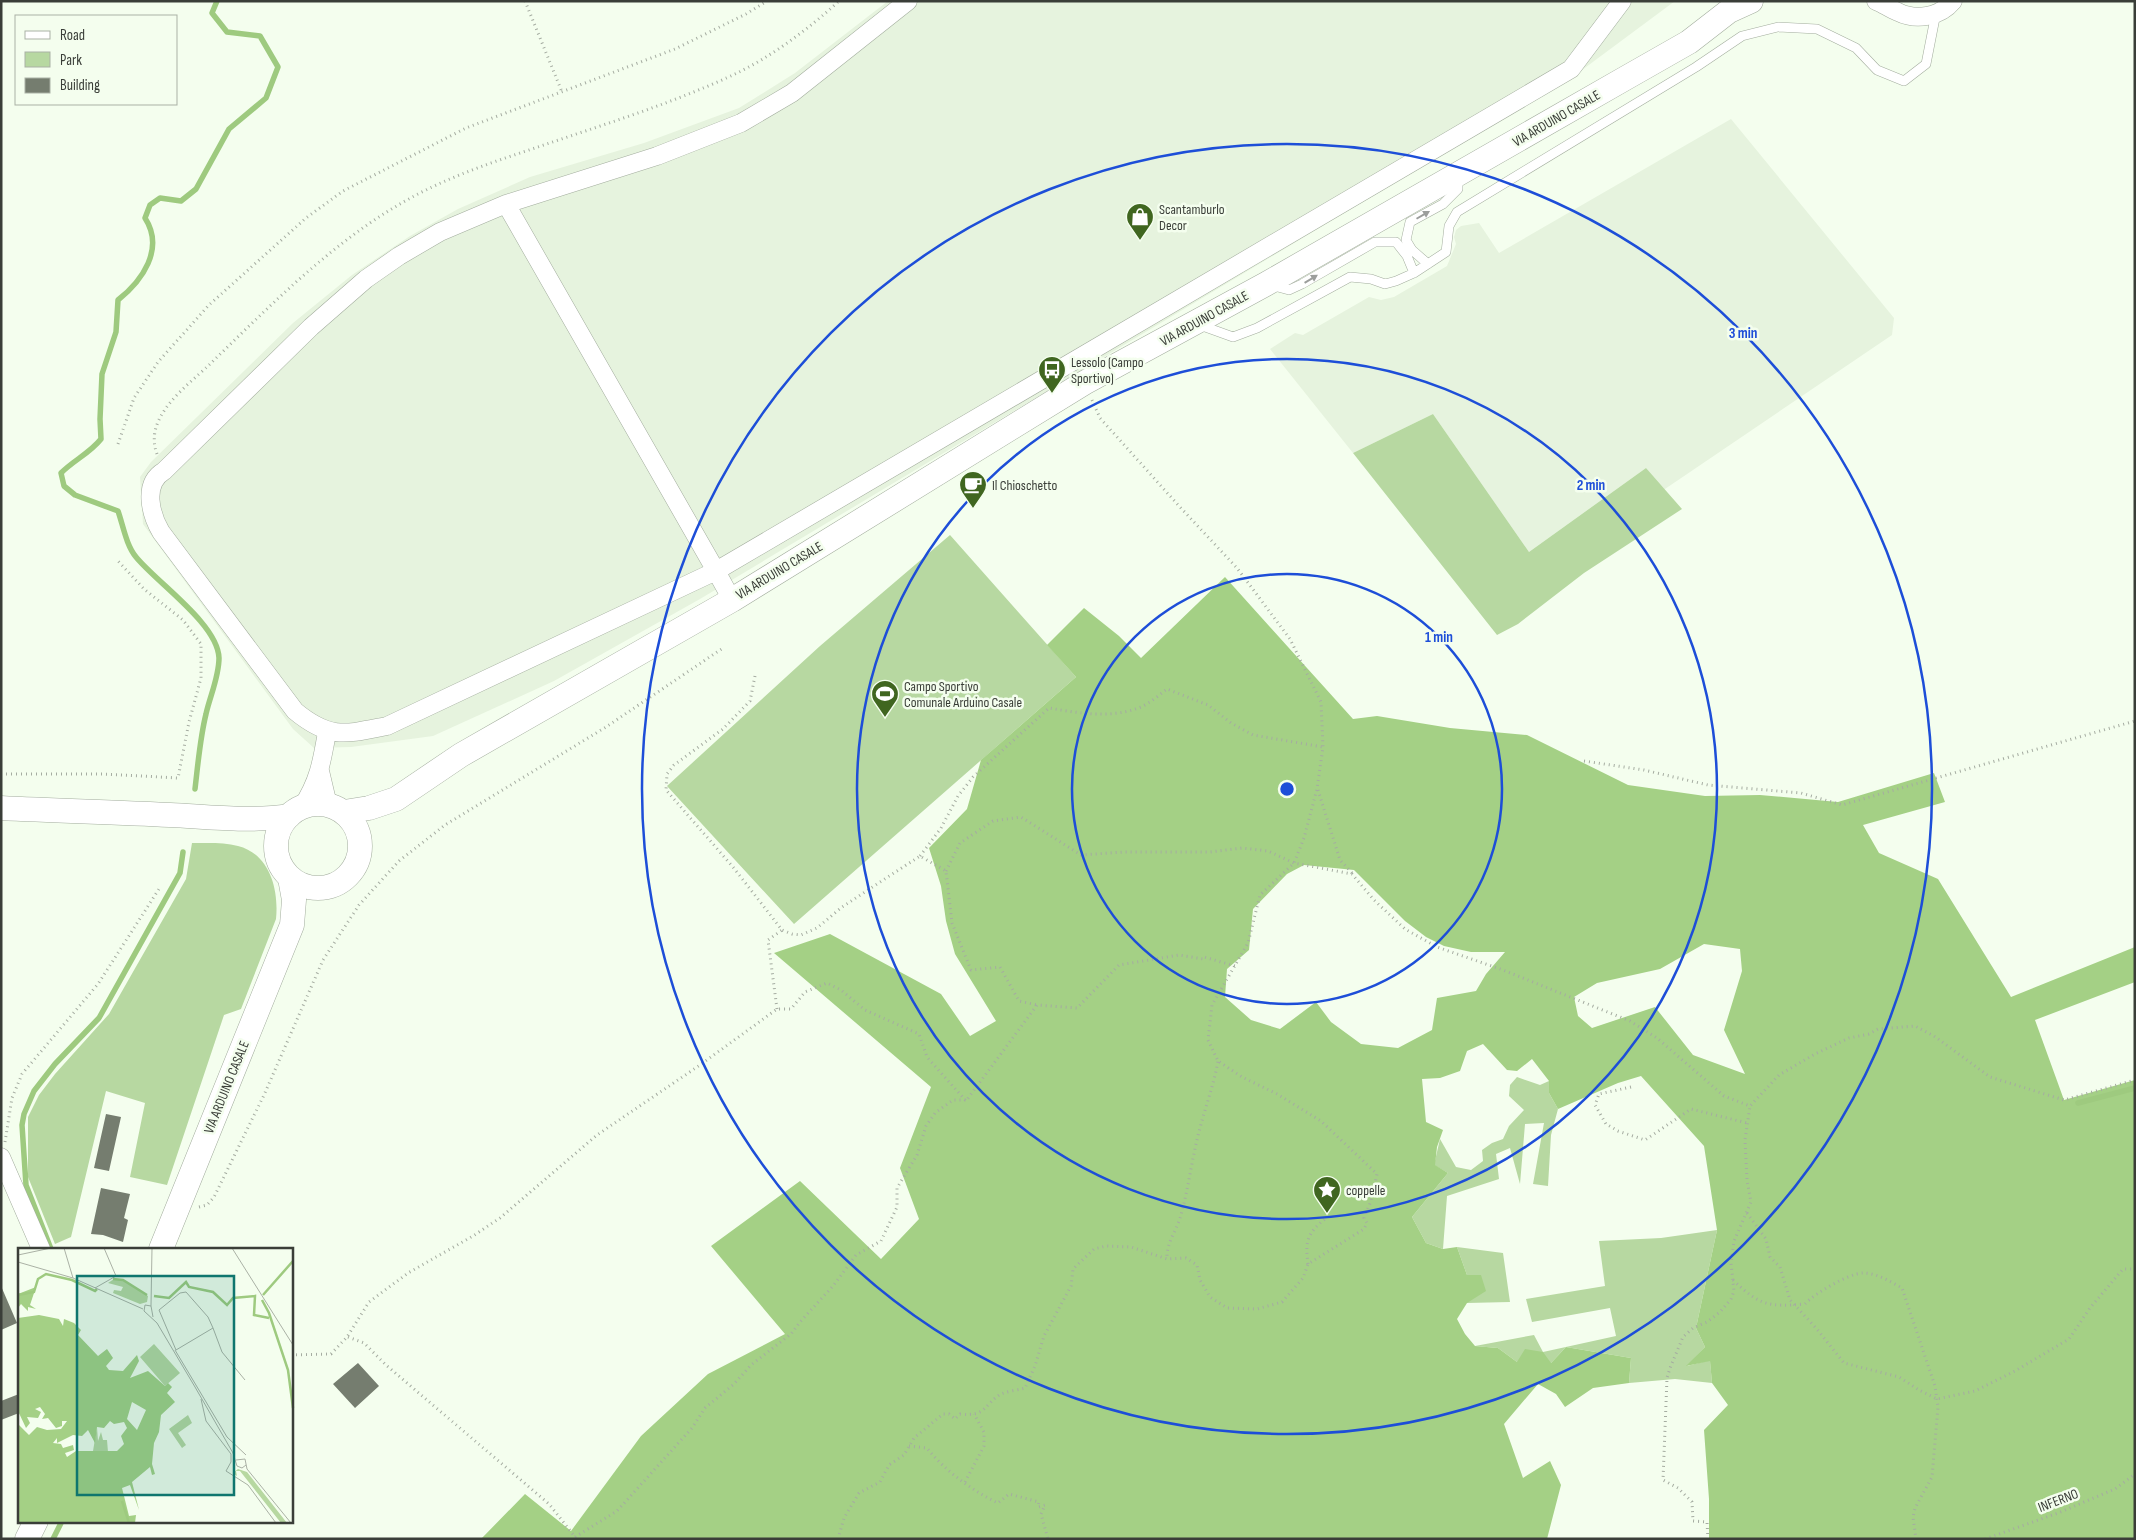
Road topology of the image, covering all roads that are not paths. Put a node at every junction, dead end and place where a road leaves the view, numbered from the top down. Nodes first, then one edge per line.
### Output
1 (908, 1) edge
2 (1622, 1) edge
3 (1750, 1) edge
4 (1952, 1) edge
5 (1880, 2) edge
6 (1732, 6) edge
7 (1936, 13) junction
8 (1458, 174) junction
9 (506, 204) junction
10 (1428, 264) junction
11 (1414, 273) junction
12 (1266, 284) junction
13 (1195, 323) junction
14 (716, 571) junction
15 (732, 600) junction
16 (327, 732) junction
17 (320, 770) junction
18 (396, 799) junction
19 (1, 808) edge
20 (336, 808) junction
21 (295, 811) junction
22 (224, 819) junction
23 (276, 840) junction
24 (361, 844) junction
25 (290, 878) junction
26 (324, 888) junction
27 (292, 925) junction
28 (2, 1157) edge
29 (41, 1248) edge
30 (161, 1248) edge
31 (36, 1522) edge
32 (28, 1539) edge

1 - 9 street
2 - 14 street, VIA ARDUINO CASALE
3 - 6 main road, VIA ARDUINO CASALE
4 - 7 street
5 - 7 street
6 - 8 main road, VIA ARDUINO CASALE
7 - 10 lane
10 -> 8 lane
8 - 12 main road, VIA ARDUINO CASALE
9 - 14 street
9 - 16 street
10 - 11 lane
12 -> 11 lane
11 - 13 lane
12 - 13 main road, VIA ARDUINO CASALE
13 - 15 main road, VIA ARDUINO CASALE
14 - 15 street, VIA ARDUINO CASALE
14 - 16 street
15 - 18 main road
16 - 17 street
17 - 20 street
17 - 21 street
18 - 20 main road
18 - 24 main road
19 - 22 main road
20 - 21 main road
20 - 24 main road
21 - 22 main road
21 - 23 main road
22 - 23 main road
23 - 25 main road
24 - 26 main road
25 - 26 main road
25 - 27 main road
26 - 27 main road
27 - 30 main road, VIA ARDUINO CASALE
28 - 29 street
31 - 32 main road

